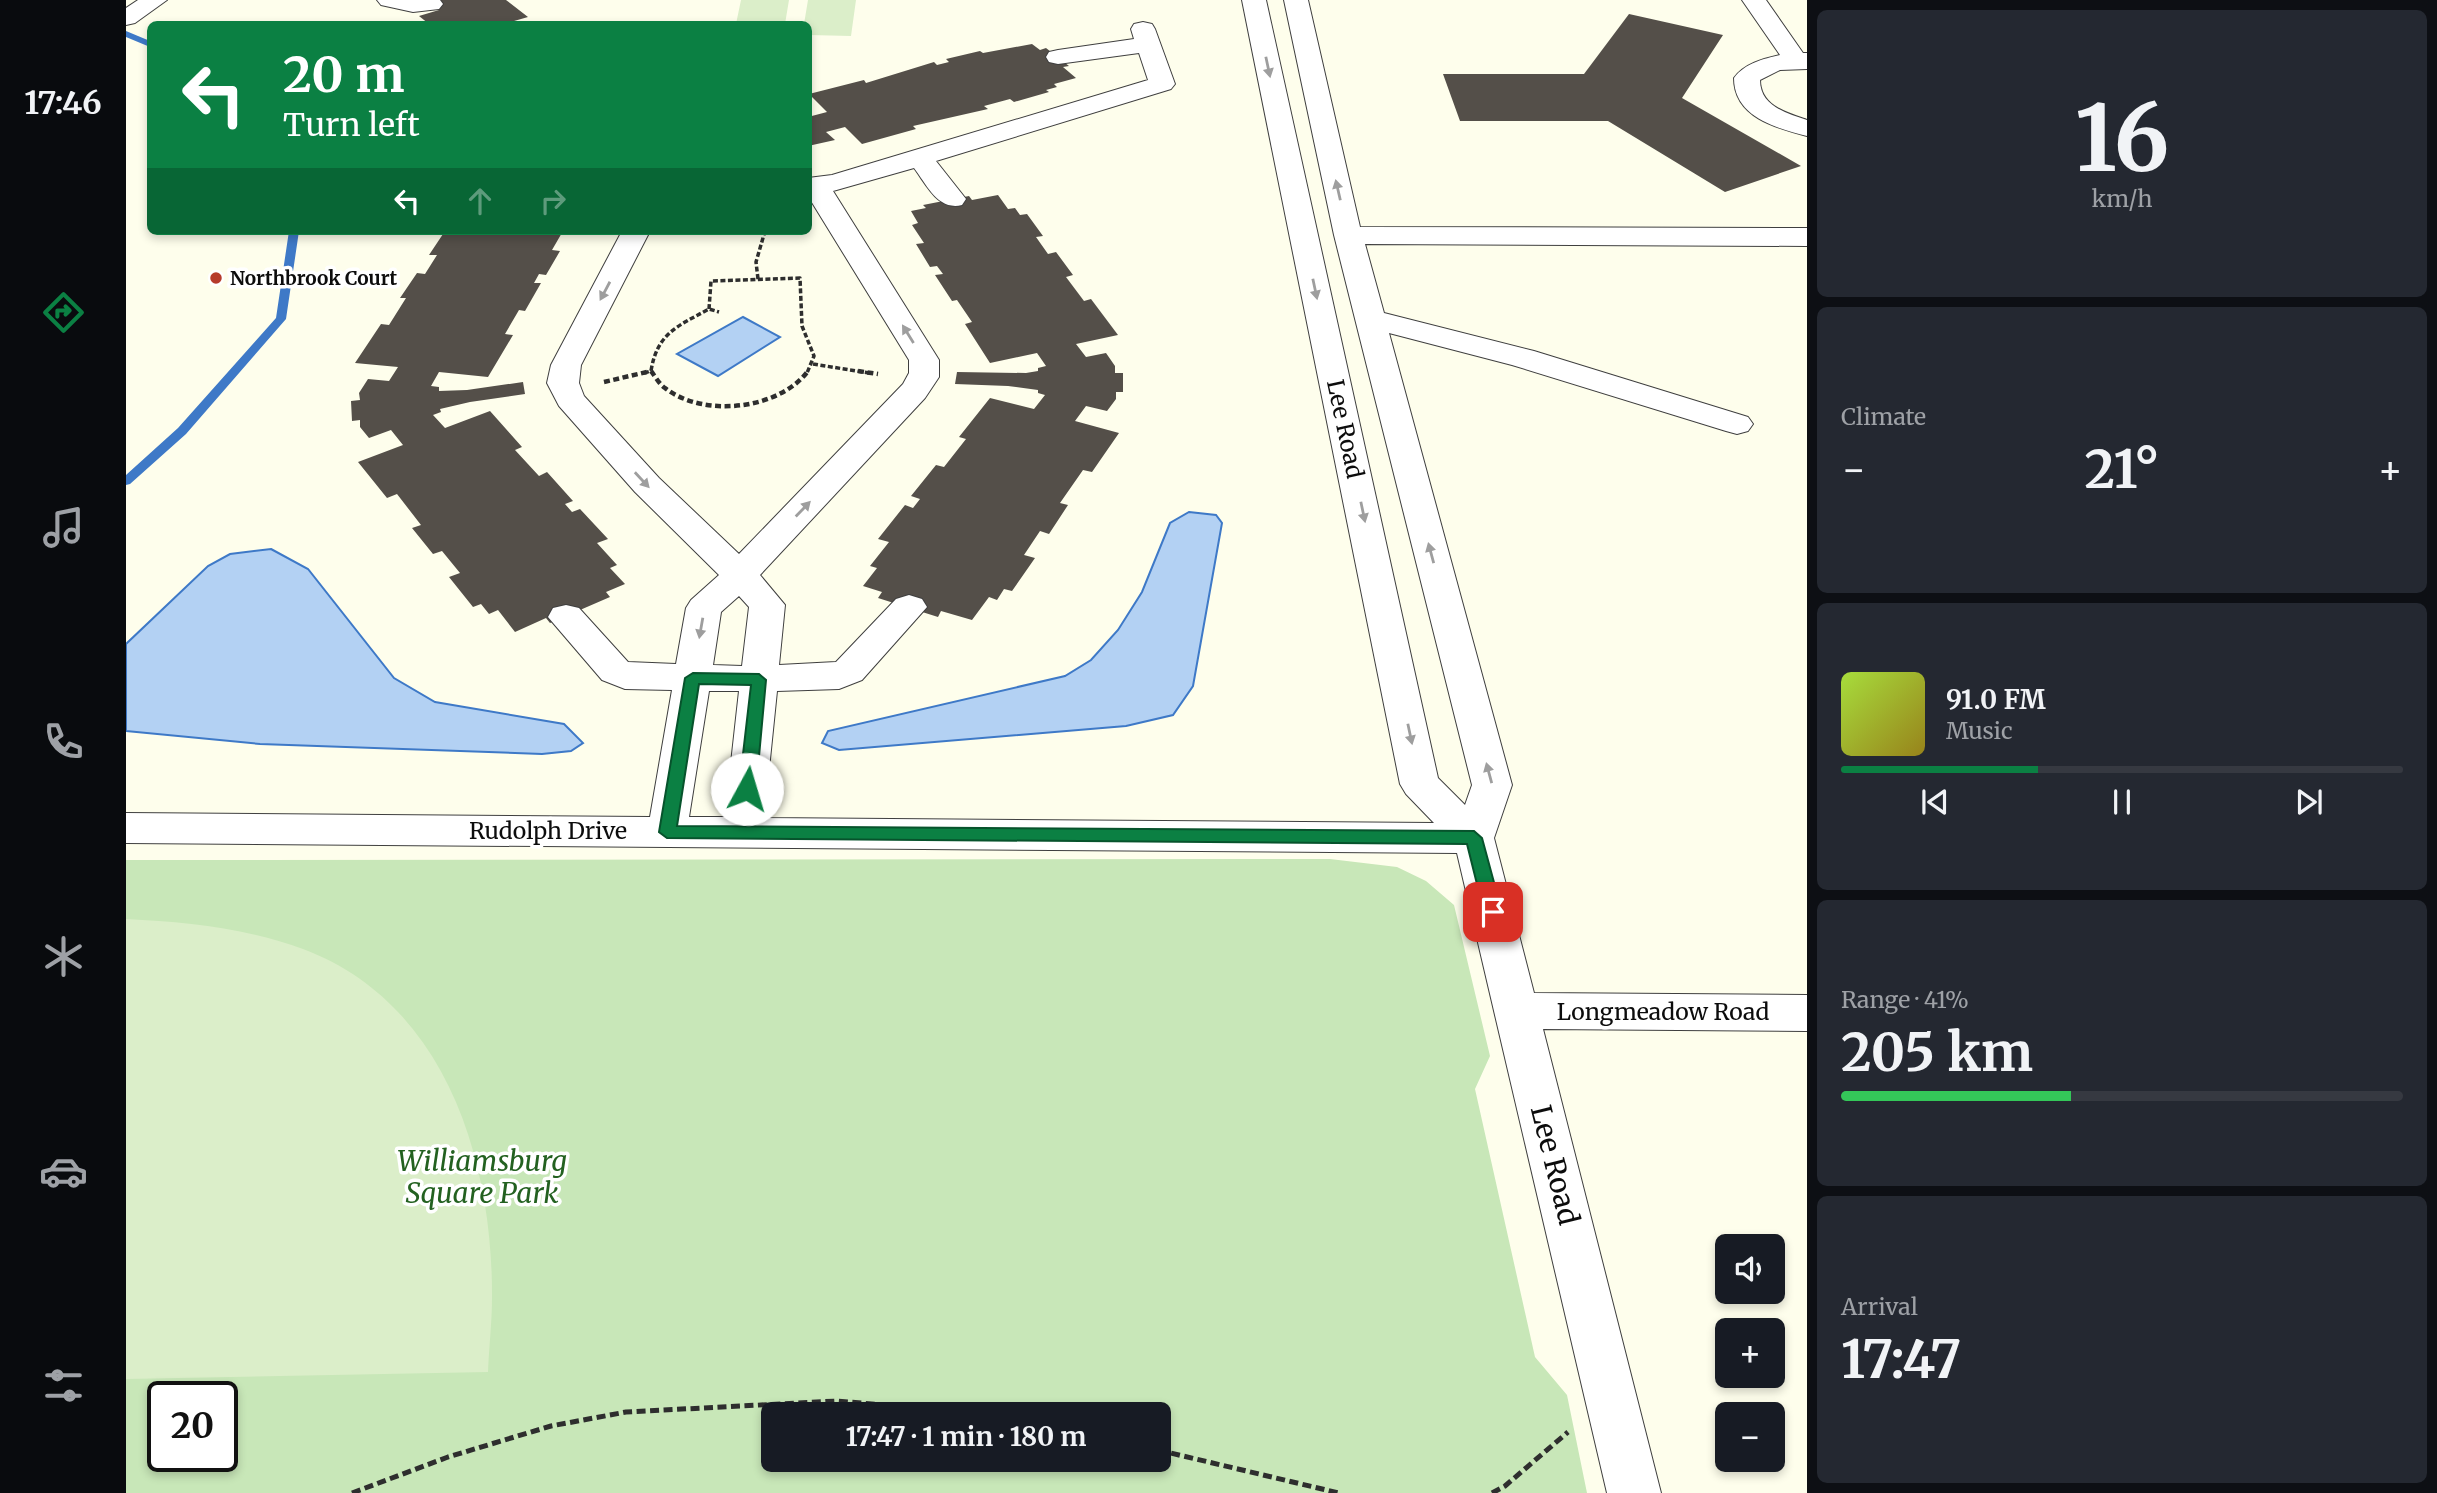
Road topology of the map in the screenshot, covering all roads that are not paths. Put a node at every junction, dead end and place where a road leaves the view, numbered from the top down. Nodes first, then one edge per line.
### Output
1 (155, 0) edge
2 (1254, 0) edge
3 (1296, 0) edge
4 (1754, 0) edge
5 (126, 18) edge
6 (1058, 57) dead end
7 (1802, 61) edge
8 (1807, 128) edge
9 (920, 158) junction
10 (812, 186) edge
11 (952, 199) dead end
12 (634, 235) edge
13 (1348, 235) junction
14 (1807, 237) edge
15 (1370, 319) junction
16 (1737, 424) dead end
17 (740, 575) junction
18 (908, 607) dead end
19 (566, 617) dead end
20 (693, 678) junction
21 (759, 680) junction
22 (126, 828) edge
23 (667, 832) junction
24 (743, 832) junction
25 (1474, 838) junction
26 (1518, 1011) junction
27 (1807, 1013) edge
28 (1634, 1493) edge

1 - 5 street
2 -> 25 street, Lee Road
13 -> 3 street
4 - 7 street
6 - 9 street
7 - 8 street
9 - 10 street
9 - 11 street
17 -> 10 street
12 -> 17 street
13 - 14 street
13 - 15 street
15 - 16 street
25 -> 15 street
17 -> 20 street
17 - 21 street
18 - 21 street
19 - 20 street
20 - 21 street
20 - 23 street
21 - 24 street
22 - 23 street, Rudolph Drive
23 - 24 street, Rudolph Drive
24 - 25 street, Rudolph Drive
25 - 26 street, Lee Road
26 - 27 street, Longmeadow Road
26 - 28 street, Lee Road

